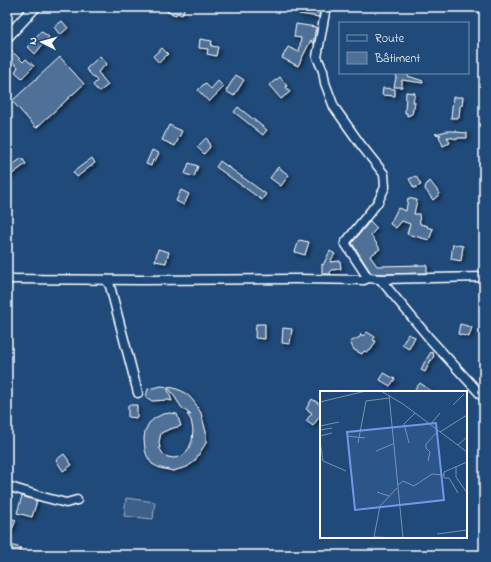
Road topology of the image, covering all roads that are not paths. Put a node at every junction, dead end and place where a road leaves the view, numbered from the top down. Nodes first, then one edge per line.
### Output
1 (35, 7) edge
2 (326, 7) edge
3 (7, 37) edge
4 (484, 277) edge
5 (368, 278) junction
6 (7, 279) edge
7 (380, 279) junction
8 (106, 280) junction
9 (138, 393) dead end
10 (484, 398) edge
11 (7, 486) edge
12 (76, 500) dead end

1 - 3 main road
2 - 5 street
4 - 7 street
5 - 7 street
5 - 8 street
6 - 8 street
7 - 10 street
8 - 9 street
11 - 12 street

